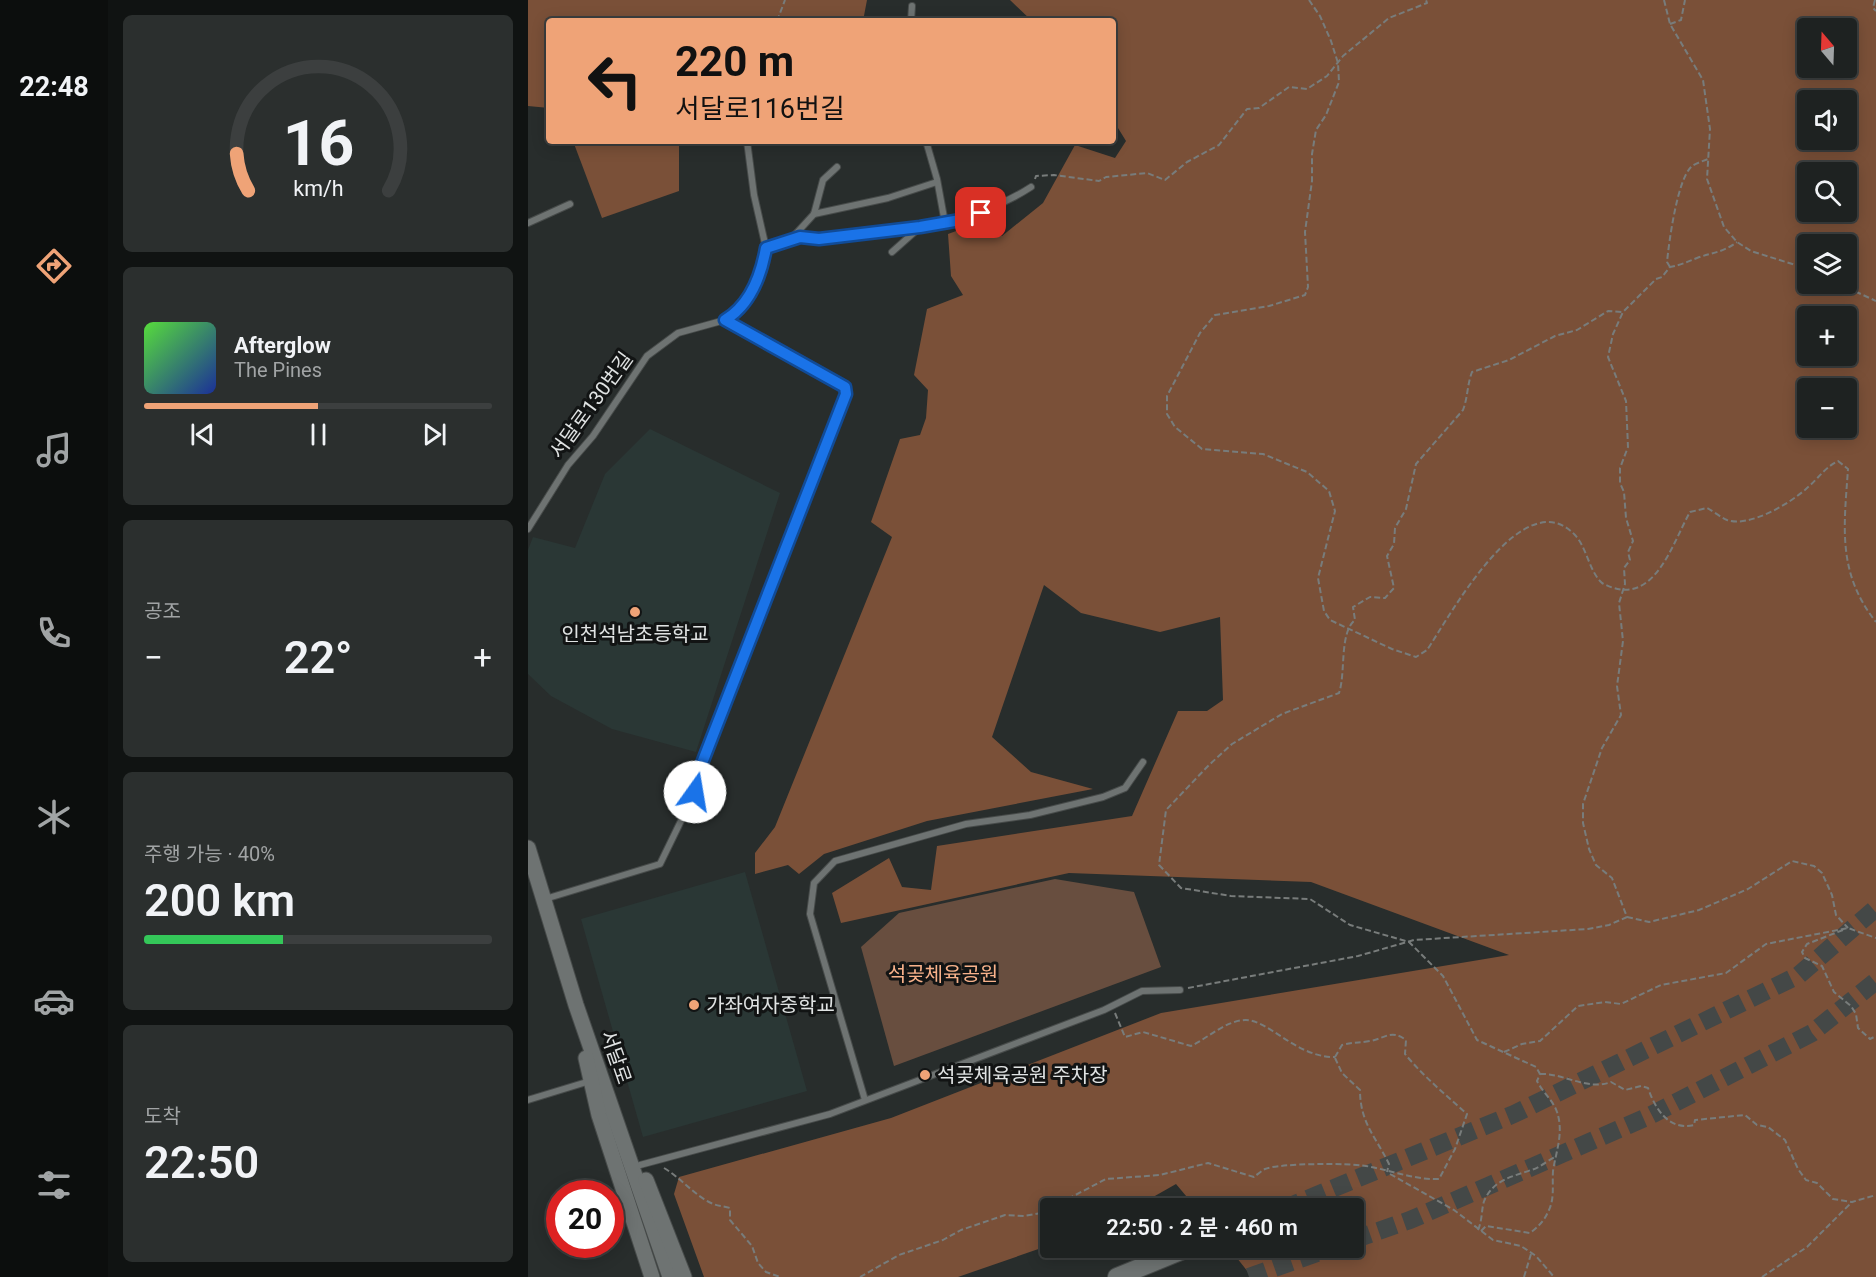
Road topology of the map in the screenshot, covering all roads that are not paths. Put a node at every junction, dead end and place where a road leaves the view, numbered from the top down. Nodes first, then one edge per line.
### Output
1 (912, 6) dead end
2 (911, 18) edge
3 (747, 144) edge
4 (927, 144) edge
5 (837, 166) dead end
6 (937, 182) junction
7 (1032, 187) road end
8 (570, 204) dead end
9 (814, 214) junction
10 (528, 223) edge
11 (945, 223) junction
12 (920, 227) junction
13 (790, 239) junction
14 (766, 248) junction
15 (892, 252) dead end
16 (725, 320) junction
17 (528, 529) edge
18 (1143, 762) dead end
19 (528, 848) edge
20 (543, 899) junction
21 (1180, 990) road end
22 (576, 1005) junction
23 (590, 1081) junction
24 (528, 1100) edge
25 (865, 1100) junction
26 (647, 1163) junction
27 (1164, 1258) edge
28 (652, 1277) edge
29 (669, 1277) edge
30 (684, 1277) edge
31 (1118, 1277) edge

1 - 2 lane
3 - 14 lane, 서달로130번길
4 - 6 lane
5 - 9 lane
6 - 9 lane
6 - 11 lane
7 - 11 lane
8 - 10 lane
9 - 13 lane
11 - 12 lane
12 - 13 lane
12 - 15 lane
13 - 14 lane
14 - 16 lane, 서달로130번길
16 - 17 lane, 서달로130번길
16 - 20 lane
18 - 25 lane
19 - 20 street, 서달로
20 - 22 street, 서달로
21 - 25 lane
22 - 23 street
22 - 26 street
22 - 29 street, 서달로
23 - 24 lane
23 - 28 street
25 - 26 lane
26 - 30 street
27 - 31 main road

